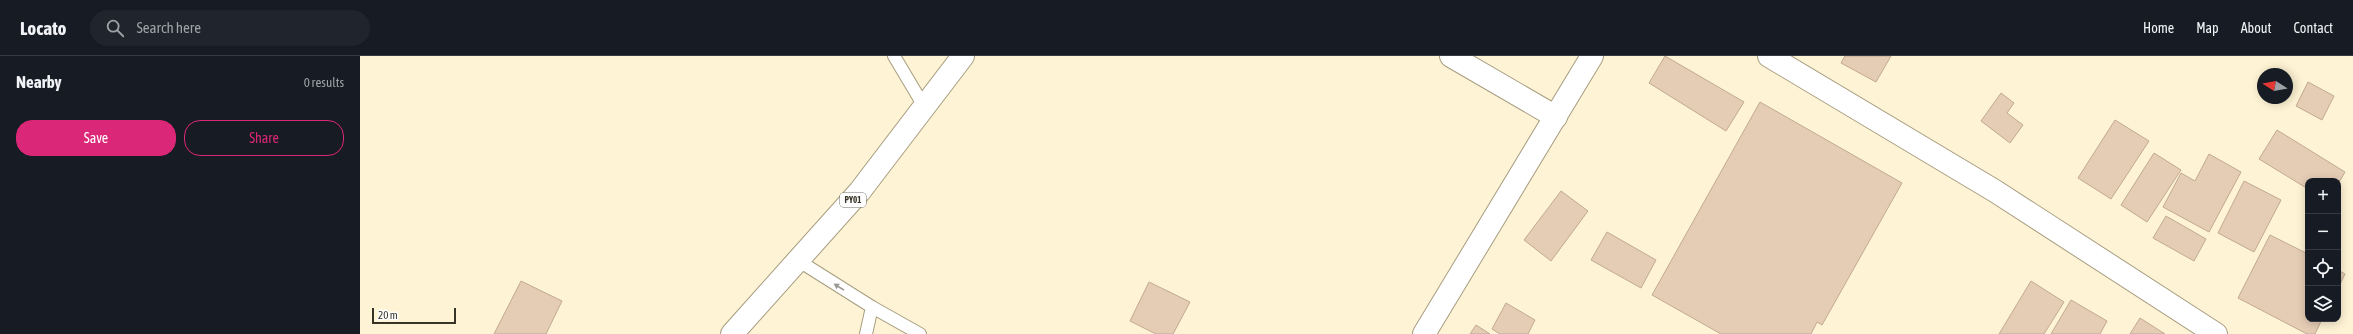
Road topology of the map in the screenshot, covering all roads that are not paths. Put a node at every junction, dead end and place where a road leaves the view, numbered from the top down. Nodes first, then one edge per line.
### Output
1 (894, 56) edge
2 (963, 56) edge
3 (1451, 56) edge
4 (1592, 56) edge
5 (1769, 56) edge
6 (925, 108) junction
7 (1556, 117) junction
8 (799, 261) junction
9 (872, 307) junction
10 (732, 334) edge
11 (866, 334) edge
12 (920, 334) edge
13 (1424, 334) edge
14 (2216, 334) edge

1 - 6 lane
2 - 6 main road, PY01
3 - 7 main road
4 - 7 main road
5 - 14 main road
6 - 8 main road, PY01
7 - 13 main road
9 -> 8 lane
8 - 10 main road, PY01
9 - 11 lane
9 - 12 lane

